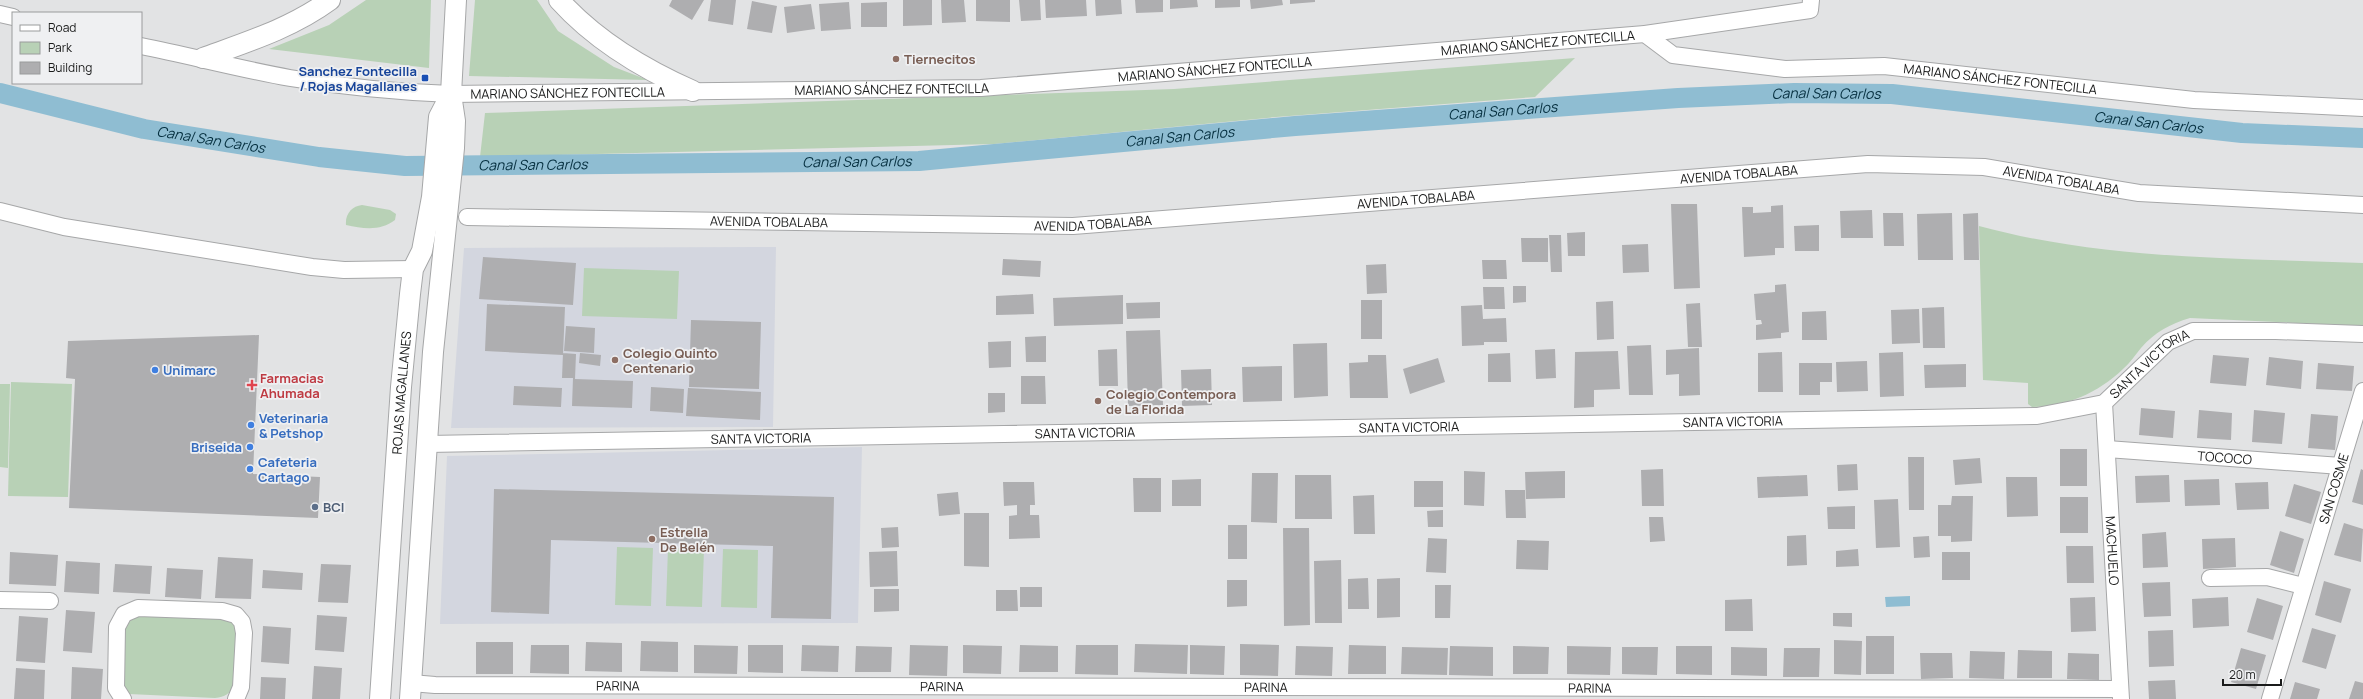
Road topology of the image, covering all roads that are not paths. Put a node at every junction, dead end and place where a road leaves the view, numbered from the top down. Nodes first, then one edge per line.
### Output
1 (330, 0) edge
2 (456, 0) edge
3 (559, 0) edge
4 (1811, 1) edge
5 (0, 14) edge
6 (12, 17) edge
7 (1645, 34) junction
8 (142, 46) edge
9 (203, 58) junction
10 (693, 91) junction
11 (451, 94) junction
12 (2363, 108) edge
13 (441, 192) junction
14 (2363, 205) edge
15 (0, 211) edge
16 (467, 218) dead end
17 (413, 269) junction
18 (439, 290) junction
19 (2363, 334) edge
20 (433, 352) junction
21 (404, 356) junction
22 (2363, 391) edge
23 (2104, 403) junction
24 (428, 444) junction
25 (2108, 449) junction
26 (2341, 466) junction
27 (2210, 578) dead end
28 (2303, 586) junction
29 (0, 600) edge
30 (50, 600) dead end
31 (384, 650) junction
32 (411, 691) edge
33 (924, 693) edge
34 (1389, 693) edge
35 (1801, 694) edge
36 (2121, 694) edge
37 (123, 699) edge
38 (236, 699) edge
39 (380, 699) edge
40 (2270, 699) edge

1 - 9 street
2 - 11 street, ROJAS MAGALLANES
3 - 10 street
4 - 7 street, MARIANO SÁNCHEZ FONTECILLA
5 - 6 street
7 - 10 street, MARIANO SÁNCHEZ FONTECILLA
7 - 12 street, MARIANO SÁNCHEZ FONTECILLA
8 - 9 street, MARIANO SÁNCHEZ FONTECILLA
9 - 11 street, MARIANO SÁNCHEZ FONTECILLA
10 - 11 street, MARIANO SÁNCHEZ FONTECILLA
11 - 13 street, ROJAS MAGALLANES
13 - 17 street, ROJAS MAGALLANES
13 - 18 street, ROJAS MAGALLANES
14 - 16 street, AVENIDA TOBALABA
15 - 17 street
17 - 18 street
17 - 21 street, ROJAS MAGALLANES
18 - 20 street, ROJAS MAGALLANES
19 - 23 street, SANTA VICTORIA
20 - 21 street
20 - 24 street, ROJAS MAGALLANES
21 - 31 street, ROJAS MAGALLANES
22 - 26 street, SAN COSME
23 - 24 street, SANTA VICTORIA
23 - 25 street, MACHUELO
24 - 32 street, ROJAS MAGALLANES
25 - 26 street, TOCOCO
25 - 36 street, MACHUELO
26 - 28 street, SAN COSME
27 - 28 street
28 - 40 street, SAN COSME
29 - 30 street
31 - 32 street
31 - 39 street, ROJAS MAGALLANES
32 - 33 street, PARINA
33 - 34 street, PARINA
34 - 35 street, PARINA
35 - 36 street, PARINA
37 - 38 street

